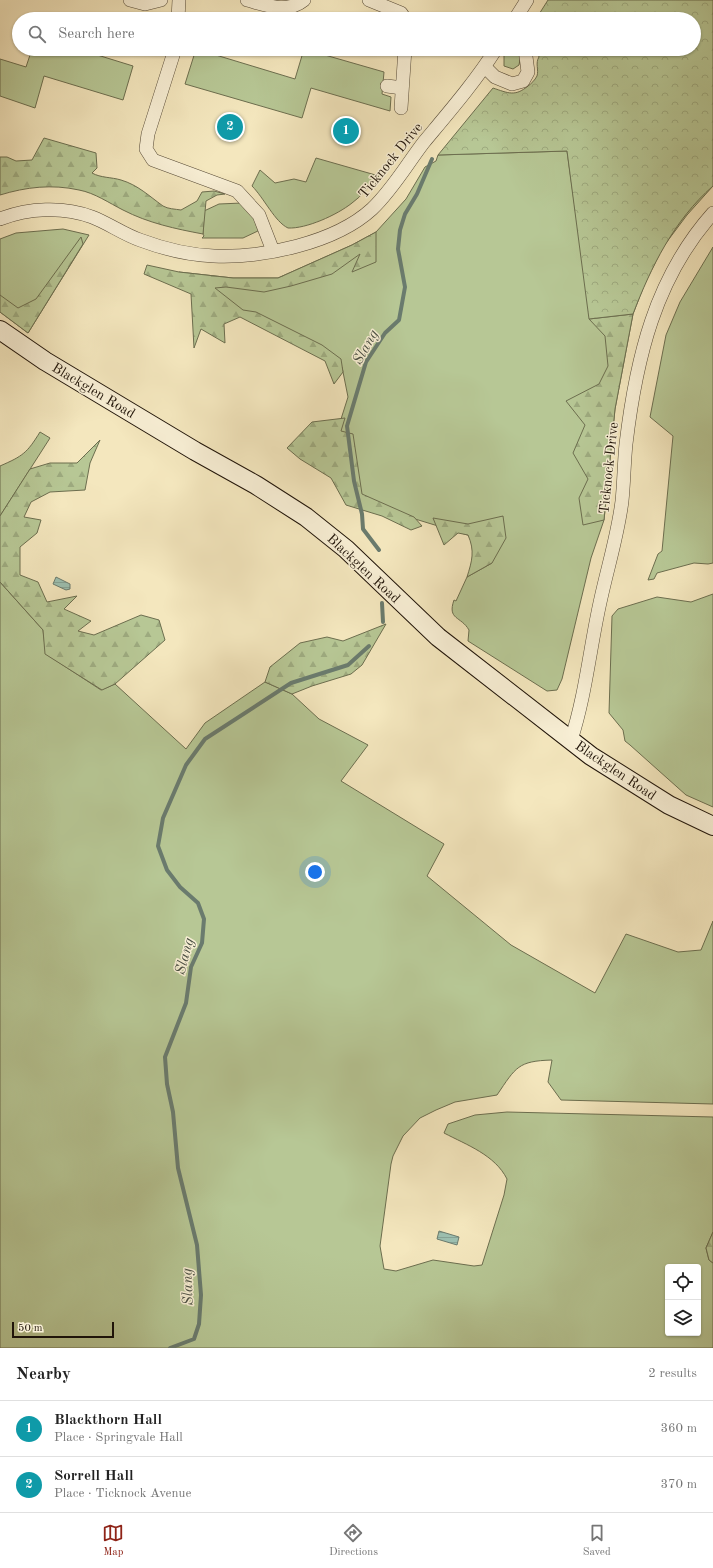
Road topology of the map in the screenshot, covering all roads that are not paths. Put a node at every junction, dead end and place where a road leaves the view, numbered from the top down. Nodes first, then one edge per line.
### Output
1 (130, 0) edge
2 (161, 0) edge
3 (179, 0) edge
4 (247, 0) edge
5 (304, 0) edge
6 (369, 0) edge
7 (527, 0) edge
8 (178, 12) edge
9 (399, 12) edge
10 (520, 12) edge
11 (173, 56) edge
12 (404, 56) edge
13 (491, 56) edge
14 (526, 56) edge
15 (484, 67) junction
16 (386, 86) dead end
17 (402, 88) junction
18 (401, 108) dead end
19 (713, 213) edge
20 (0, 219) edge
21 (273, 251) junction
22 (0, 330) edge
23 (571, 740) junction
24 (713, 826) edge

1 - 2 street
3 - 8 street
4 - 5 street
6 - 9 street
7 - 10 street
11 - 21 street
12 - 17 street
13 - 15 street, Ticknock Drive
14 - 15 street
15 - 21 street, Ticknock Drive
16 - 17 street
17 - 18 street
19 - 23 street, Ticknock Drive
20 - 21 street, Ticknock Drive
22 - 23 street, Blackglen Road
23 - 24 street, Blackglen Road

